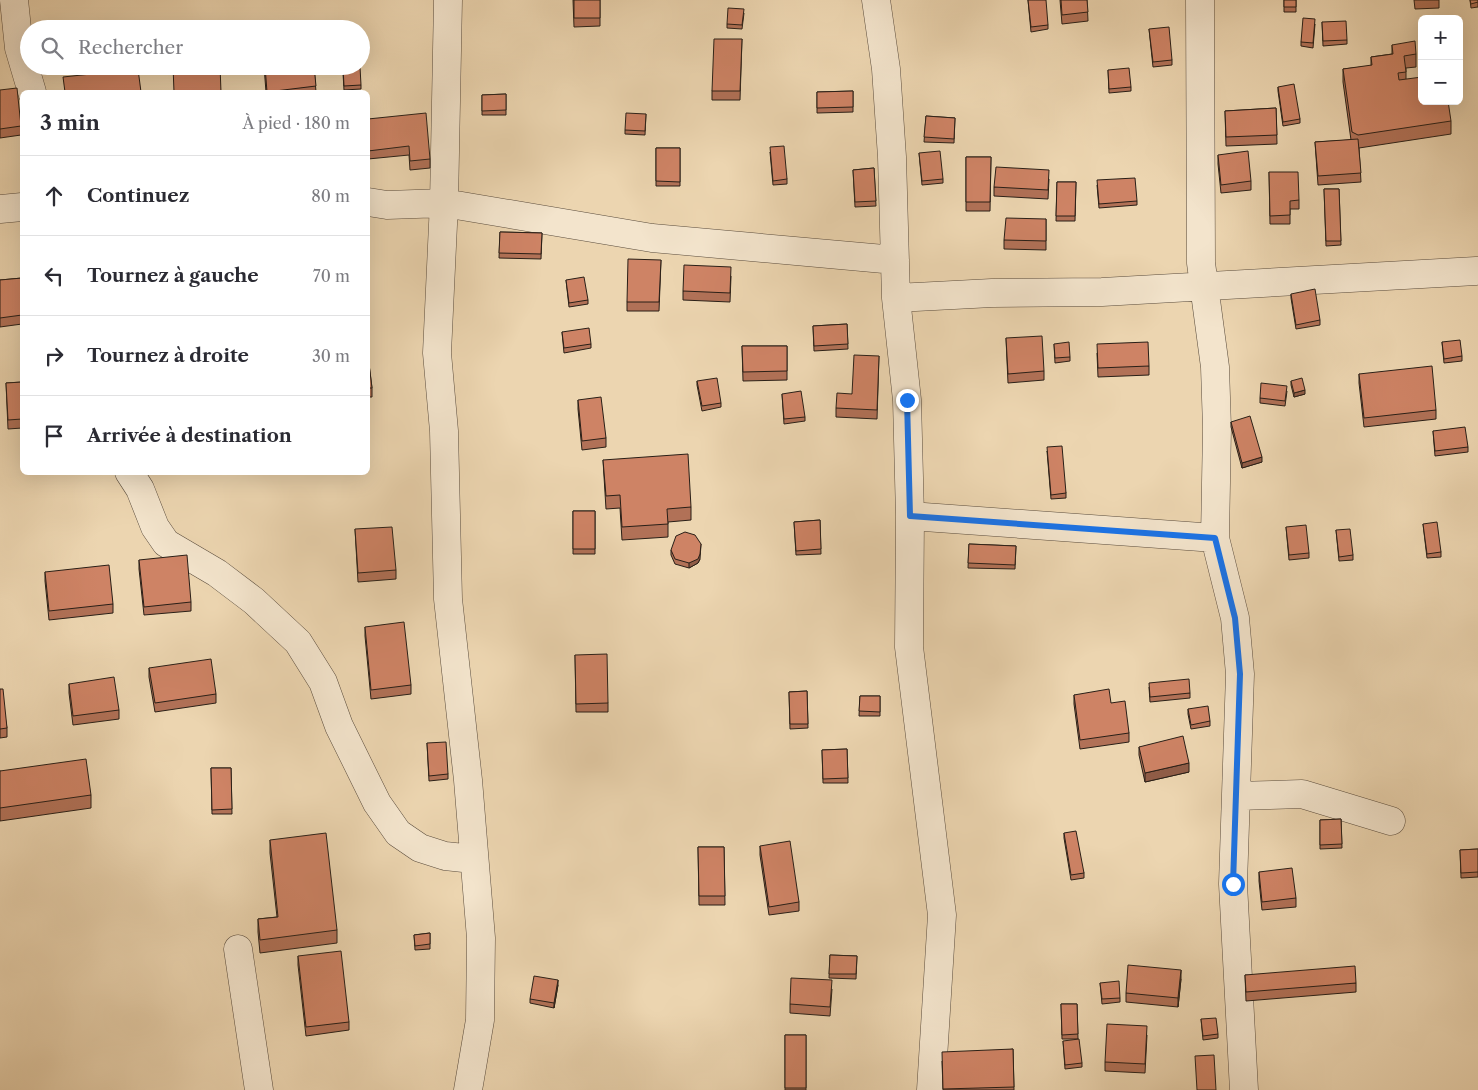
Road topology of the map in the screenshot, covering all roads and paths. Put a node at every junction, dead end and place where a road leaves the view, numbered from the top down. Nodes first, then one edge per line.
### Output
1 (14, 0) edge
2 (448, 0) edge
3 (876, 0) edge
4 (1200, 0) edge
5 (20, 51) edge
6 (27, 75) edge
7 (31, 90) edge
8 (370, 202) edge
9 (444, 203) junction
10 (20, 207) edge
11 (0, 209) edge
12 (895, 260) junction
13 (1476, 271) dead end
14 (1204, 286) junction
15 (896, 298) junction
16 (131, 475) edge
17 (910, 516) junction
18 (1215, 538) junction
19 (1236, 796) junction
20 (1391, 821) dead end
21 (473, 859) junction
22 (238, 949) dead end
23 (259, 1090) edge
24 (468, 1090) edge
25 (931, 1090) edge
26 (1244, 1090) edge

1 - 5 street
2 - 9 street
3 - 12 street
4 - 14 street
6 - 7 street
8 - 9 street
9 - 12 street
9 - 21 street
10 - 11 street
12 - 15 street
13 - 14 street
14 - 15 street
14 - 18 street
15 - 17 street
16 - 21 street
17 - 18 street
17 - 25 street
18 - 19 street
19 - 20 street
19 - 26 street
21 - 24 street
22 - 23 street

